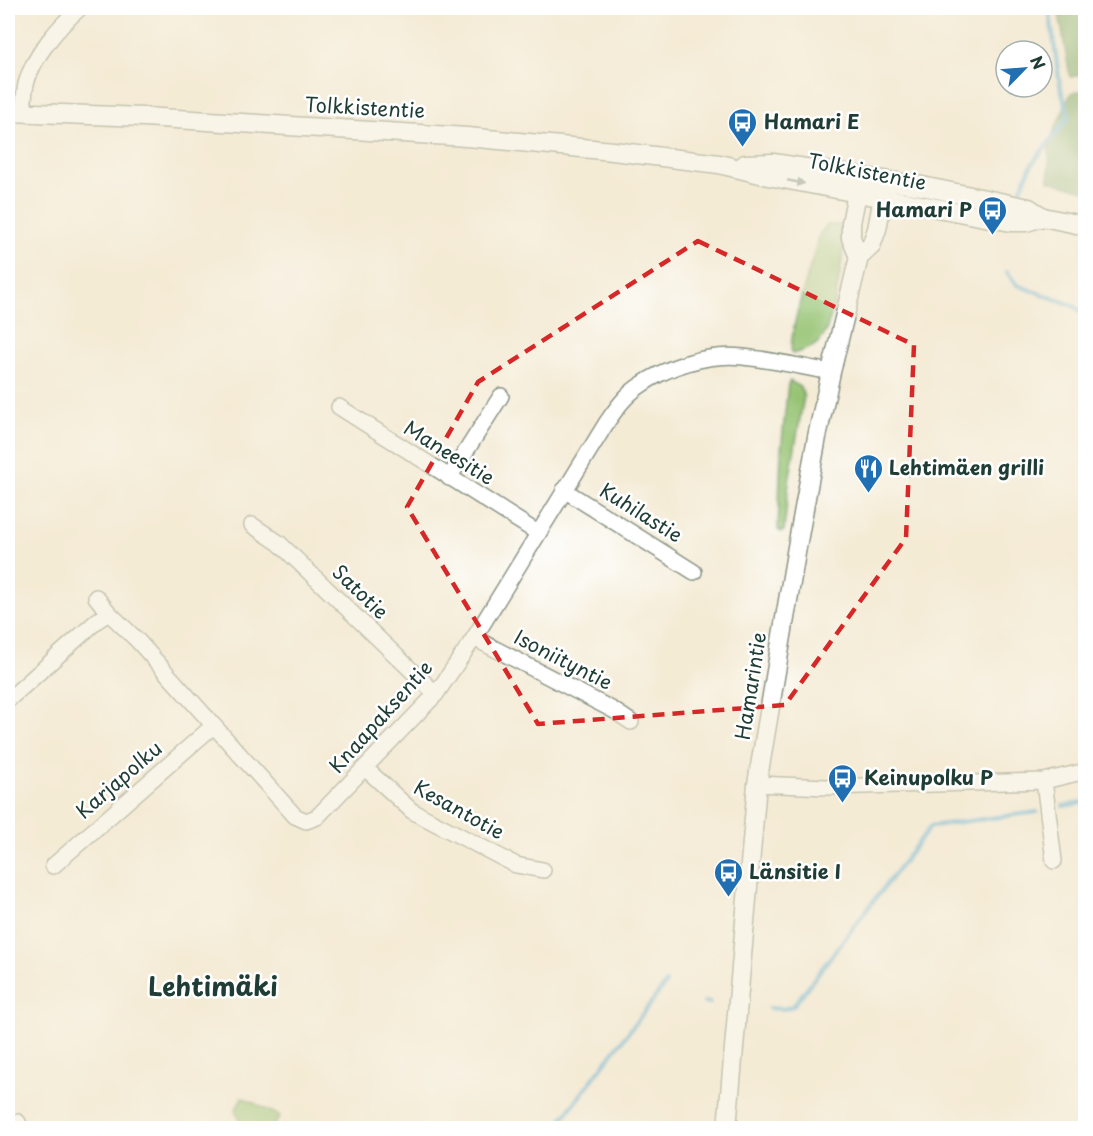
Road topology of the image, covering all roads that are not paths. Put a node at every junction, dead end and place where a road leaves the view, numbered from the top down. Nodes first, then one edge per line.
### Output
1 (80, 8) edge
2 (15, 112) edge
3 (858, 185) junction
4 (884, 189) junction
5 (1086, 226) edge
6 (859, 257) junction
7 (831, 372) junction
8 (501, 396) dead end
9 (339, 407) dead end
10 (449, 478) junction
11 (564, 490) junction
12 (252, 525) dead end
13 (538, 533) junction
14 (694, 572) dead end
15 (96, 597) dead end
16 (109, 613) junction
17 (474, 638) junction
18 (436, 694) junction
19 (8, 700) edge
20 (631, 722) dead end
21 (213, 726) junction
22 (366, 768) junction
23 (1086, 771) edge
24 (1044, 781) junction
25 (758, 784) junction
26 (1054, 861) dead end
27 (53, 866) dead end
28 (543, 870) dead end
29 (727, 1128) edge

1 - 2 street
2 - 3 street, Tolkkistentie
3 - 4 street, Tolkkistentie
3 - 6 street, Hamarintie
4 - 5 street, Tolkkistentie
4 - 6 street, Hamarintie
6 - 7 street, Hamarintie
7 - 11 street, Knaapaksentie
7 - 25 street, Hamarintie
8 - 10 street
9 - 10 street, Maneesitie
10 - 13 street, Maneesitie
11 - 13 street, Knaapaksentie
11 - 14 street, Kuhilastie
12 - 18 street, Satotie
13 - 17 street, Knaapaksentie
15 - 16 street, Knaapaksentie
16 - 19 street
16 - 21 street, Knaapaksentie
17 - 18 street, Knaapaksentie
17 - 20 street, Isoniityntie
18 - 22 street, Knaapaksentie
21 - 22 street, Knaapaksentie
21 - 27 street, Karjapolku
22 - 28 street, Kesantotie
23 - 24 street
24 - 25 street
24 - 26 street
25 - 29 street, Hamarintie

